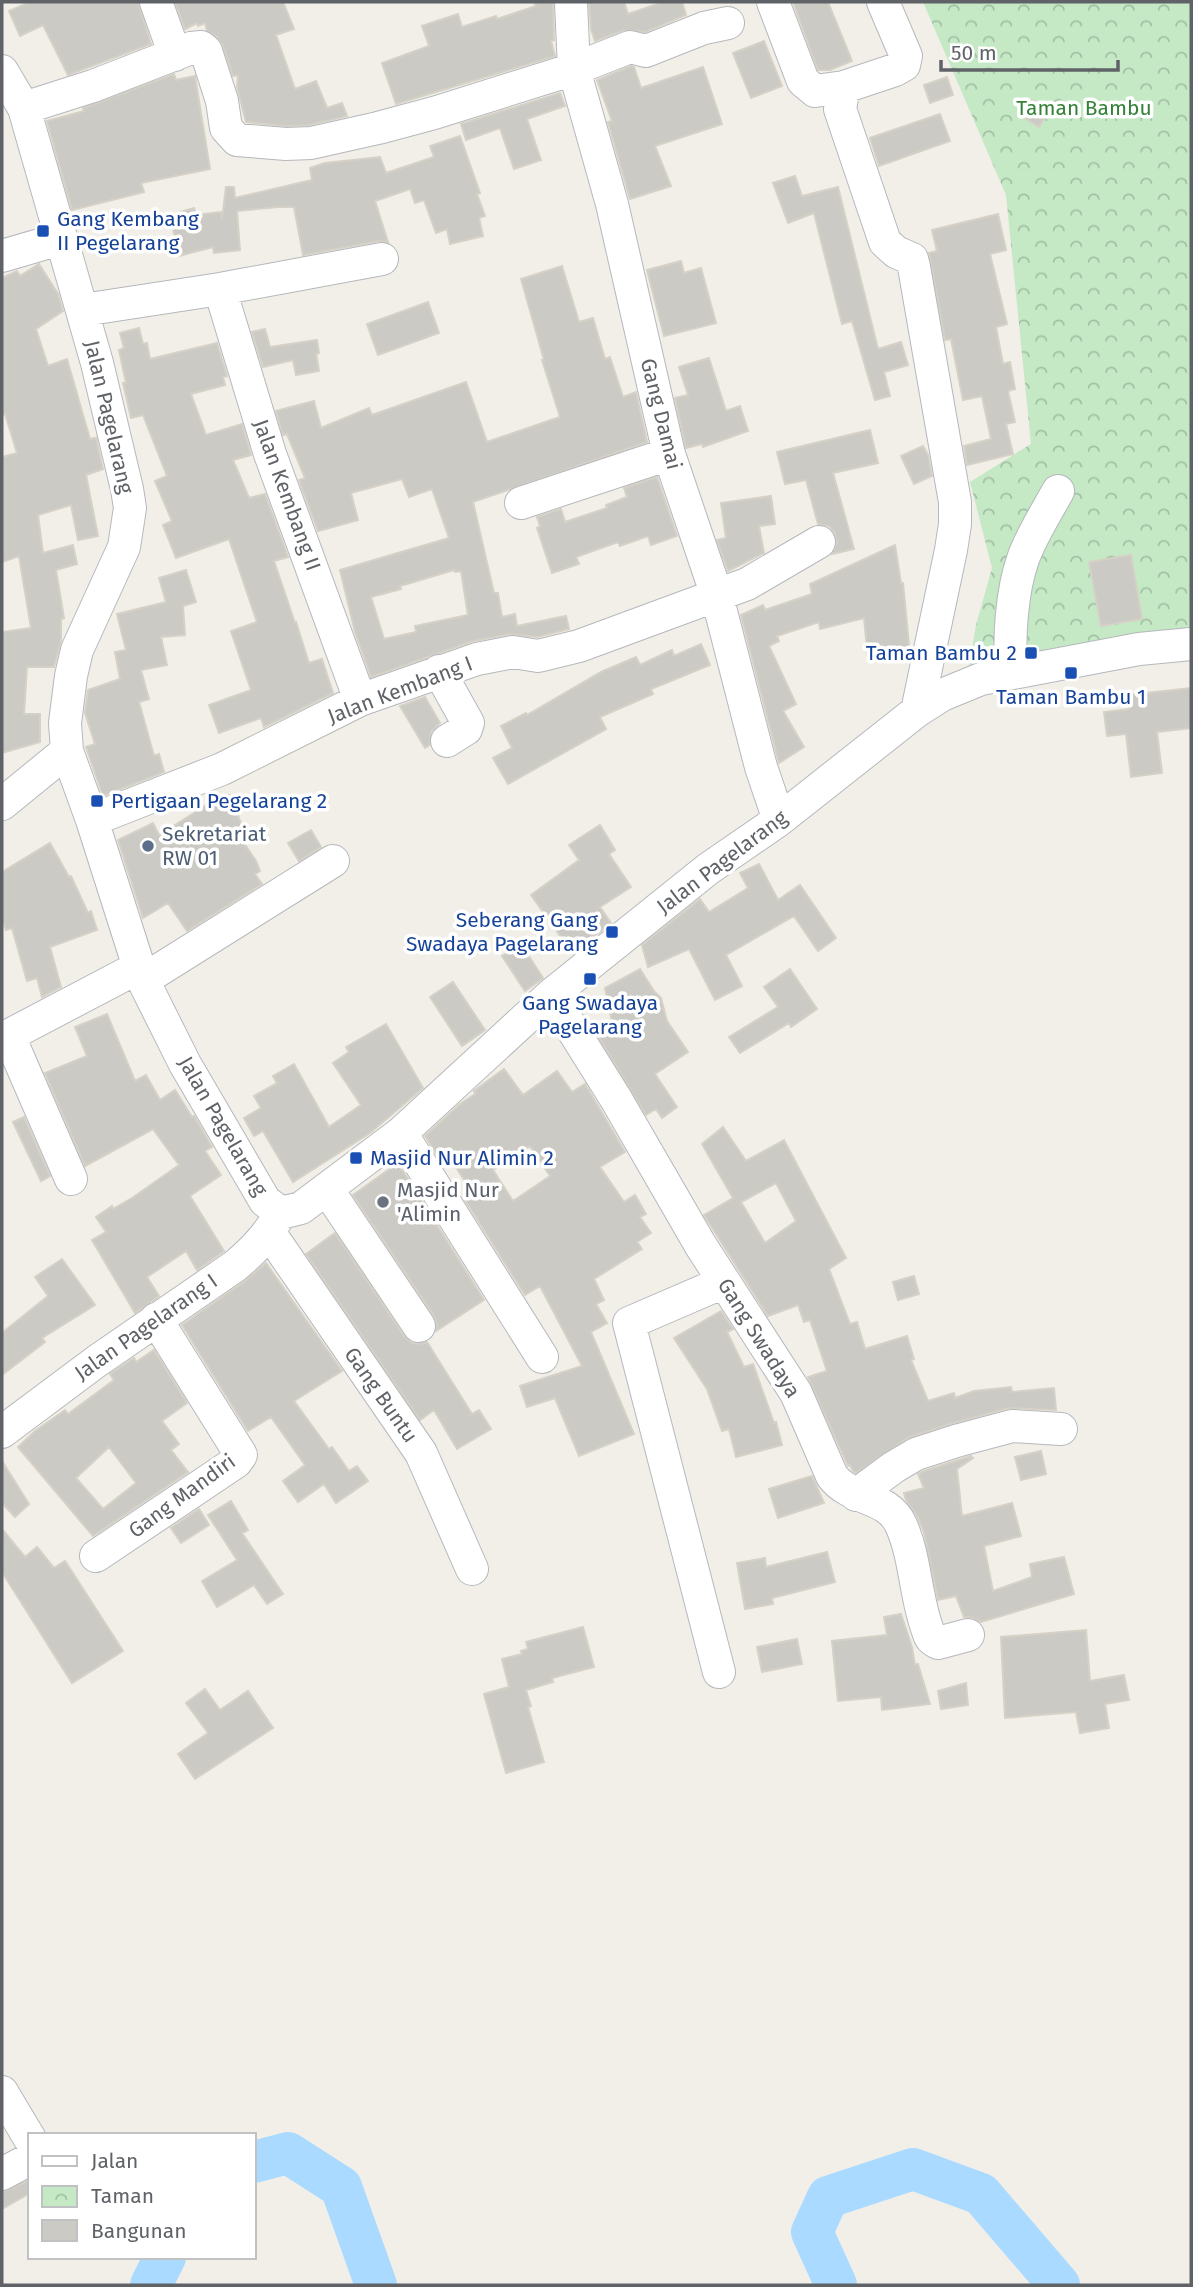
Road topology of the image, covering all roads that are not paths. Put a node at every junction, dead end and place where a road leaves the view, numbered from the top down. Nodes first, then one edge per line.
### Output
1 (156, 2) edge
2 (571, 2) edge
3 (773, 2) edge
4 (883, 2) edge
5 (728, 23) dead end
6 (175, 55) junction
7 (574, 69) junction
8 (2, 71) edge
9 (844, 87) junction
10 (23, 108) junction
11 (60, 239) junction
12 (2, 256) edge
13 (382, 259) dead end
14 (220, 289) junction
15 (83, 310) junction
16 (670, 454) junction
17 (1058, 491) dead end
18 (521, 503) dead end
19 (819, 542) dead end
20 (717, 596) junction
21 (1191, 644) edge
22 (439, 671) junction
23 (1012, 672) junction
24 (360, 700) junction
25 (917, 711) junction
26 (447, 741) dead end
27 (66, 751) junction
28 (2, 804) edge
29 (92, 820) junction
30 (779, 820) junction
31 (333, 861) dead end
32 (141, 974) junction
33 (551, 995) junction
34 (5, 1037) edge
35 (401, 1133) junction
36 (71, 1179) dead end
37 (327, 1189) junction
38 (275, 1223) junction
39 (723, 1282) junction
40 (156, 1320) junction
41 (418, 1325) dead end
42 (542, 1357) dead end
43 (1061, 1429) dead end
44 (2, 1432) edge
45 (856, 1495) junction
46 (96, 1556) dead end
47 (472, 1569) dead end
48 (968, 1635) dead end
49 (719, 1672) dead end
50 (2, 2092) edge
51 (28, 2136) edge
52 (28, 2160) edge
53 (2, 2174) edge

1 - 6 street
2 - 7 street, Gang Damai
3 - 9 street
4 - 9 street
5 - 7 street
6 - 7 street
6 - 10 street
7 - 16 street, Gang Damai
8 - 10 street, Jalan Pagelarang
9 - 25 street
10 - 11 street, Jalan Pagelarang
11 - 12 street
11 - 15 street, Jalan Pagelarang
13 - 14 street
14 - 15 street
14 - 24 street, Jalan Kembang II
15 - 27 street, Jalan Pagelarang
16 - 18 street
16 - 20 street, Gang Damai
17 - 23 street
19 - 20 street, Jalan Kembang I
20 - 22 street, Jalan Kembang I
20 - 30 street, Gang Damai
21 - 23 street, Jalan Pagelarang
22 - 24 street, Jalan Kembang I
22 - 26 street
23 - 25 street, Jalan Pagelarang
24 - 29 street, Jalan Kembang I
25 - 30 street, Jalan Pagelarang
27 - 28 street
27 - 29 street, Jalan Pagelarang
29 - 32 street, Jalan Pagelarang
30 - 33 street, Jalan Pagelarang
31 - 32 street
32 - 34 street
32 - 38 street, Jalan Pagelarang
33 - 35 street, Jalan Pagelarang
33 - 39 street, Gang Swadaya
34 - 36 street
35 - 37 street, Jalan Pagelarang
35 - 42 street
37 - 38 street, Jalan Pagelarang
37 - 41 street
38 - 40 street, Jalan Pagelarang I
38 - 47 street, Gang Buntu
39 - 45 street, Gang Swadaya
39 - 49 street
40 - 44 street, Jalan Pagelarang I
40 - 46 street, Gang Mandiri
43 - 45 street
45 - 48 street, Gang Swadaya
50 - 51 street
52 - 53 street

